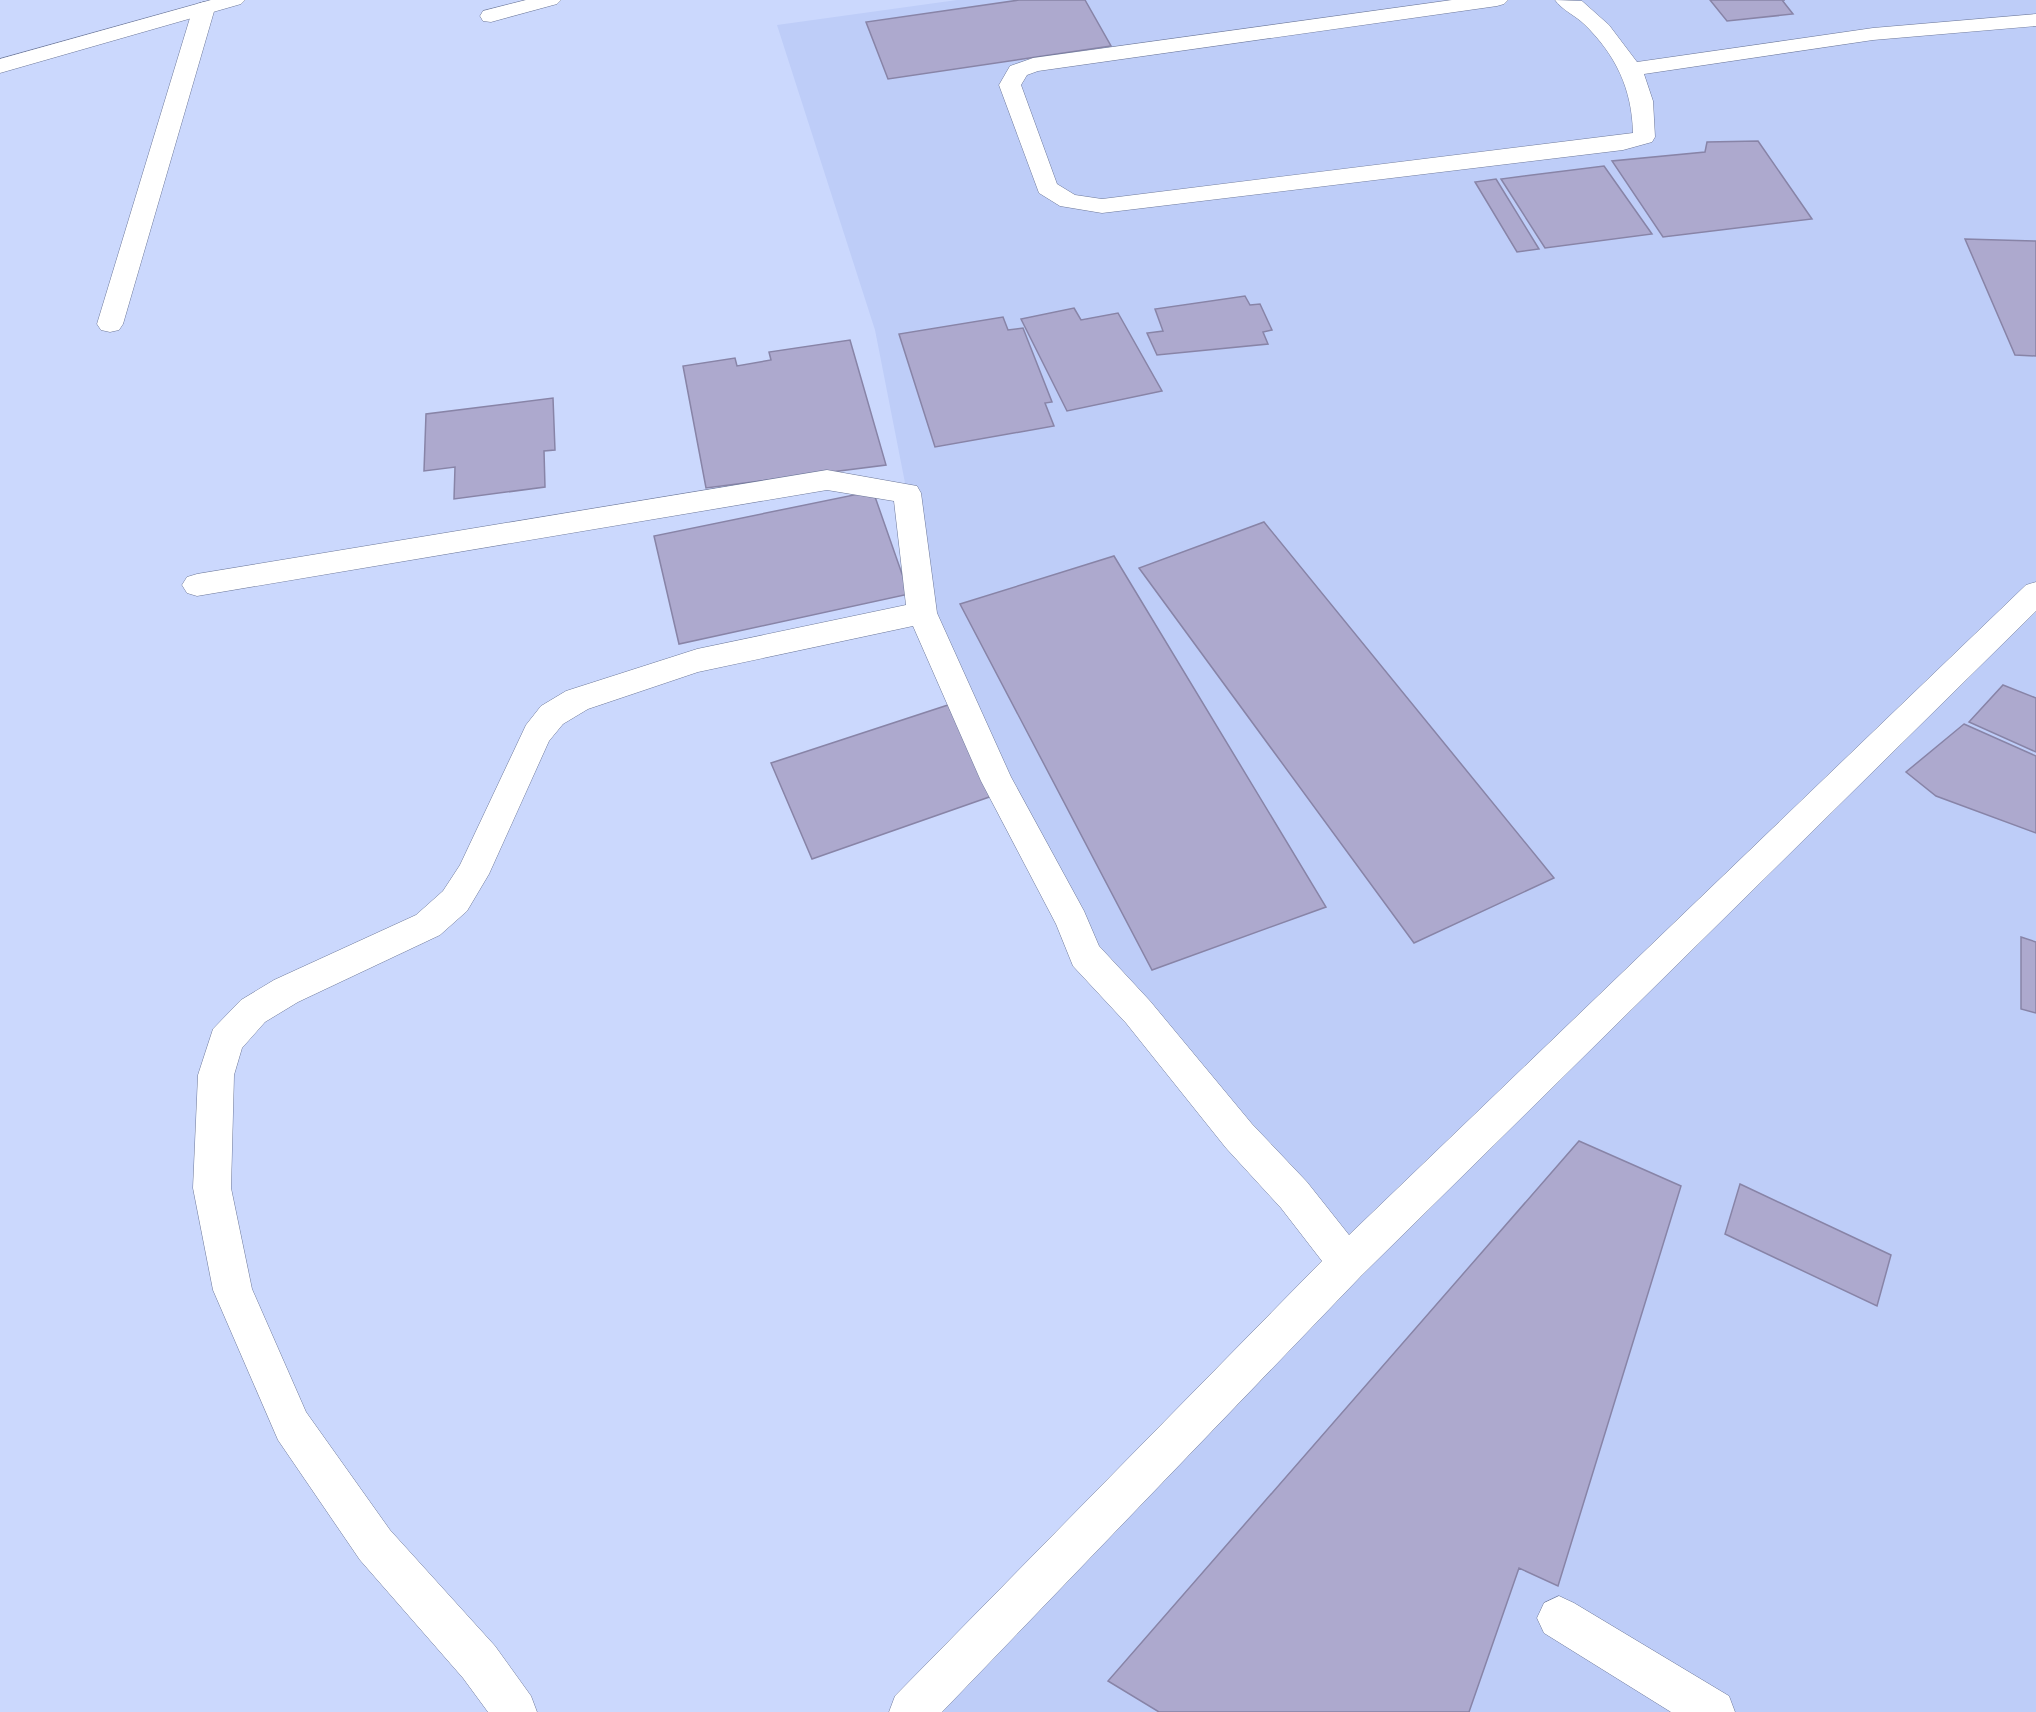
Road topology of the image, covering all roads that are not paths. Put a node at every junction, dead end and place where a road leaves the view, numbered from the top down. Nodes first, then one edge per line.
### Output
1 (234, 0) edge
2 (550, 0) edge
3 (1497, 0) edge
4 (1566, 0) edge
5 (204, 8) junction
6 (491, 16) dead end
7 (2036, 20) edge
8 (0, 66) edge
9 (1631, 69) junction
10 (110, 324) dead end
11 (197, 585) dead end
12 (2036, 593) edge
13 (922, 613) junction
14 (1347, 1263) junction
15 (1559, 1618) dead end
16 (515, 1712) edge
17 (911, 1712) edge
18 (1713, 1712) edge

1 - 5 street
2 - 6 street
3 - 9 street
4 - 9 street
5 - 8 street
5 - 10 street
7 - 9 street
11 - 13 street
12 - 14 street
13 - 14 street
13 - 16 street
14 - 17 street
15 - 18 street

